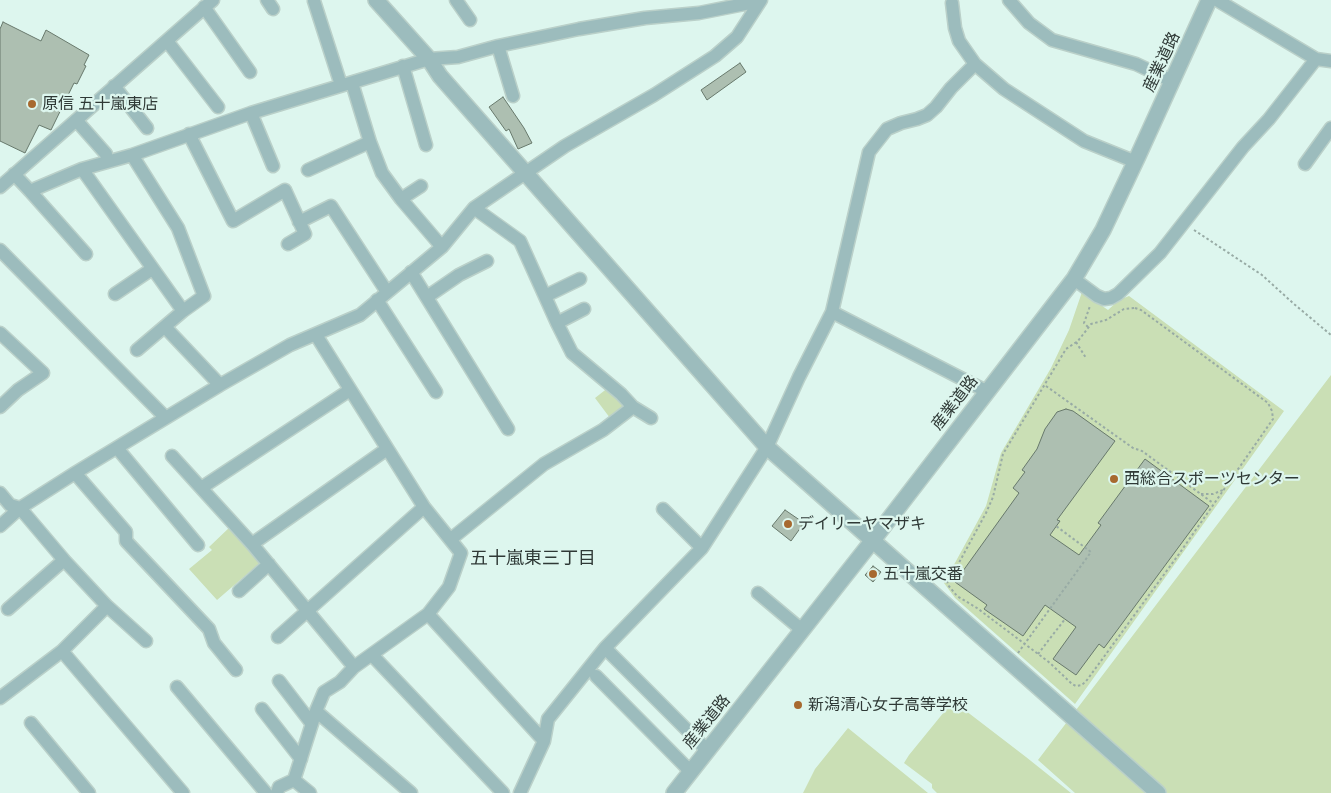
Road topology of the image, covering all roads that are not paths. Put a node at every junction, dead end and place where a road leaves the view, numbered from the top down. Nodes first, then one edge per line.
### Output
1 (376, 0) edge
2 (456, 0) edge
3 (760, 0) edge
4 (1009, 0) edge
5 (1209, 0) edge
6 (1216, 0) edge
7 (314, 1) edge
8 (951, 1) edge
9 (207, 3) edge
10 (470, 20) dead end
11 (167, 41) junction
12 (498, 46) junction
13 (429, 59) junction
14 (1316, 59) junction
15 (1331, 61) edge
16 (975, 64) junction
17 (403, 66) junction
18 (250, 72) dead end
19 (1172, 81) junction
20 (346, 84) junction
21 (114, 86) junction
22 (513, 96) dead end
23 (218, 107) dead end
24 (251, 113) junction
25 (76, 120) junction
26 (147, 128) dead end
27 (1331, 128) edge
28 (189, 134) junction
29 (370, 142) junction
30 (426, 144) dead end
31 (106, 154) dead end
32 (132, 155) junction
33 (1136, 162) junction
34 (1306, 164) dead end
35 (273, 166) dead end
36 (82, 169) junction
37 (308, 170) dead end
38 (526, 172) junction
39 (14, 174) junction
40 (421, 186) dead end
41 (0, 187) edge
42 (30, 191) junction
43 (400, 199) junction
44 (474, 208) junction
45 (299, 222) junction
46 (288, 244) dead end
47 (442, 248) junction
48 (0, 250) edge
49 (86, 254) dead end
50 (487, 261) dead end
51 (152, 269) junction
52 (412, 272) junction
53 (580, 279) dead end
54 (1074, 279) junction
55 (115, 294) dead end
56 (382, 296) junction
57 (545, 296) junction
58 (427, 297) junction
59 (584, 309) dead end
60 (183, 311) junction
61 (832, 312) junction
62 (557, 323) junction
63 (165, 327) junction
64 (0, 333) edge
65 (316, 335) junction
66 (137, 350) dead end
67 (220, 385) junction
68 (350, 390) junction
69 (986, 391) junction
70 (436, 392) dead end
71 (632, 407) junction
72 (0, 408) edge
73 (165, 418) junction
74 (650, 418) dead end
75 (508, 429) dead end
76 (767, 447) junction
77 (117, 448) junction
78 (387, 449) junction
79 (172, 456) dead end
80 (75, 473) junction
81 (201, 488) junction
82 (0, 493) edge
83 (424, 507) junction
84 (20, 508) junction
85 (664, 509) dead end
86 (0, 526) edge
87 (451, 539) junction
88 (873, 540) junction
89 (252, 544) junction
90 (198, 545) dead end
91 (702, 548) junction
92 (64, 560) junction
93 (269, 564) junction
94 (239, 590) dead end
95 (758, 593) dead end
96 (107, 606) junction
97 (8, 609) dead end
98 (307, 611) junction
99 (428, 614) junction
100 (802, 630) junction
101 (278, 637) dead end
102 (146, 641) dead end
103 (605, 648) junction
104 (62, 651) junction
105 (372, 655) junction
106 (354, 667) junction
107 (236, 670) dead end
108 (596, 676) dead end
109 (279, 681) dead end
110 (177, 687) dead end
111 (0, 698) edge
112 (262, 709) dead end
113 (316, 711) junction
114 (31, 723) dead end
115 (312, 724) junction
116 (544, 740) junction
117 (707, 750) junction
118 (301, 759) junction
119 (690, 771) junction
120 (294, 780) junction
121 (89, 793) edge
122 (183, 793) edge
123 (266, 793) edge
124 (277, 793) edge
125 (310, 793) edge
126 (411, 793) edge
127 (503, 793) edge
128 (520, 793) edge
129 (674, 793) edge
130 (1158, 793) edge

1 - 13 street
2 - 10 street
3 - 12 street
3 - 38 street
4 - 19 street
5 - 19 street, 産業道路
6 - 14 street
7 - 20 street
8 - 16 street
9 - 11 street
9 - 18 street
11 - 21 street
11 - 23 street
12 - 13 street
12 - 22 street
13 - 17 street
13 - 38 street
14 - 15 street
14 - 54 street
16 - 33 street
16 - 61 street
17 - 20 street
17 - 30 street
19 - 33 street, 産業道路
20 - 24 street
20 - 29 street
21 - 25 street
21 - 26 street
24 - 28 street
24 - 35 street
25 - 31 street
25 - 39 street
27 - 34 street
28 - 32 street
28 - 45 street
29 - 37 street
29 - 43 street
32 - 36 street
32 - 60 street
33 - 54 street, 産業道路
36 - 42 street
36 - 51 street
38 - 44 street
38 - 76 street
39 - 41 street
39 - 42 street
40 - 43 street
42 - 49 street
43 - 47 street
44 - 47 street
44 - 57 street
45 - 46 street
45 - 56 street
47 - 52 street
48 - 73 street
50 - 58 street
51 - 55 street
51 - 60 street
52 - 56 street
52 - 58 street
53 - 57 street
54 - 69 street, 産業道路
56 - 65 street
56 - 70 street
57 - 62 street
58 - 75 street
59 - 62 street
60 - 63 street
61 - 69 street
61 - 76 street
62 - 71 street
63 - 66 street
63 - 67 street
64 - 72 street
65 - 67 street
65 - 68 street
67 - 73 street
68 - 78 street
68 - 81 street
69 - 88 street, 産業道路
71 - 74 street
71 - 87 street
73 - 77 street
76 - 88 street
76 - 91 street
77 - 80 street
77 - 90 street
78 - 83 street
78 - 89 street
79 - 81 street
80 - 84 street
80 - 107 street
81 - 89 street
82 - 84 street
83 - 87 street
83 - 98 street
84 - 86 street
84 - 92 street
85 - 91 street
87 - 99 street
88 - 100 street, 産業道路
88 - 130 street
89 - 93 street
91 - 103 street
92 - 96 street
92 - 97 street
93 - 94 street
93 - 98 street
95 - 100 street
96 - 102 street
96 - 104 street
98 - 101 street
98 - 106 street
99 - 105 street
99 - 116 street
100 - 117 street, 産業道路
103 - 116 street
103 - 117 street
104 - 111 street
104 - 122 street
105 - 106 street
105 - 127 street
106 - 113 street
108 - 119 street
109 - 115 street
110 - 123 street
112 - 118 street
113 - 115 street
113 - 126 street
114 - 121 street
115 - 118 street
116 - 128 street
117 - 119 street, 産業道路
118 - 120 street
119 - 129 street, 産業道路
120 - 124 street
120 - 125 street

